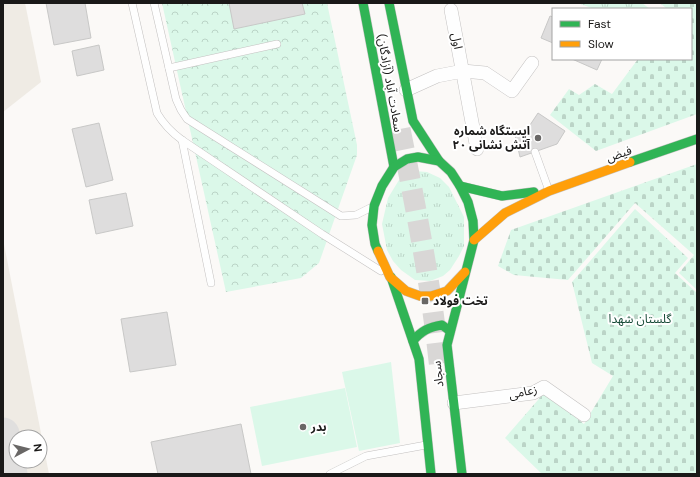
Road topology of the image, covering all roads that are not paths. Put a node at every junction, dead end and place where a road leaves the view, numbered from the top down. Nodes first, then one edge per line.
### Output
1 (132, 3) edge
2 (154, 3) edge
3 (363, 3) edge
4 (389, 3) edge
5 (451, 10) dead end
6 (277, 44) dead end
7 (532, 63) dead end
8 (169, 68) junction
9 (463, 72) junction
10 (406, 90) junction
11 (697, 139) edge
12 (182, 140) junction
13 (477, 149) dead end
14 (535, 152) dead end
15 (439, 161) junction
16 (394, 167) junction
17 (460, 186) junction
18 (549, 191) junction
19 (374, 206) junction
20 (474, 240) junction
21 (465, 272) junction
22 (390, 277) junction
23 (211, 282) dead end
24 (450, 331) junction
25 (413, 341) junction
26 (454, 403) junction
27 (584, 415) dead end
28 (428, 445) junction
29 (330, 474) edge
30 (431, 474) edge
31 (462, 474) edge

1 - 12 lane
2 - 8 lane
3 - 16 main road, سعادت آباد (آزادگان)
4 - 10 main road, سعادت آباد (آزادگان)
5 - 9 street, اول
6 - 8 lane
7 - 9 street
8 - 19 lane
9 - 10 street
9 - 13 street, اول
10 - 15 main road, سعادت آباد (آزادگان)
11 - 18 main road, فیض
12 - 22 lane
12 - 23 lane
14 - 18 lane
15 - 16 main road
15 - 17 main road
16 - 19 main road
17 - 18 main road
17 - 20 main road
18 - 20 main road
19 - 22 main road
20 - 21 main road
21 - 22 main road
21 - 24 main road, سجاد
22 - 25 main road, سجاد
24 - 25 main road
24 - 26 main road, سجاد
25 - 28 main road, سجاد
26 - 27 street, زعامی
26 - 31 main road, سجاد
28 - 29 lane
28 - 30 main road, سجاد

